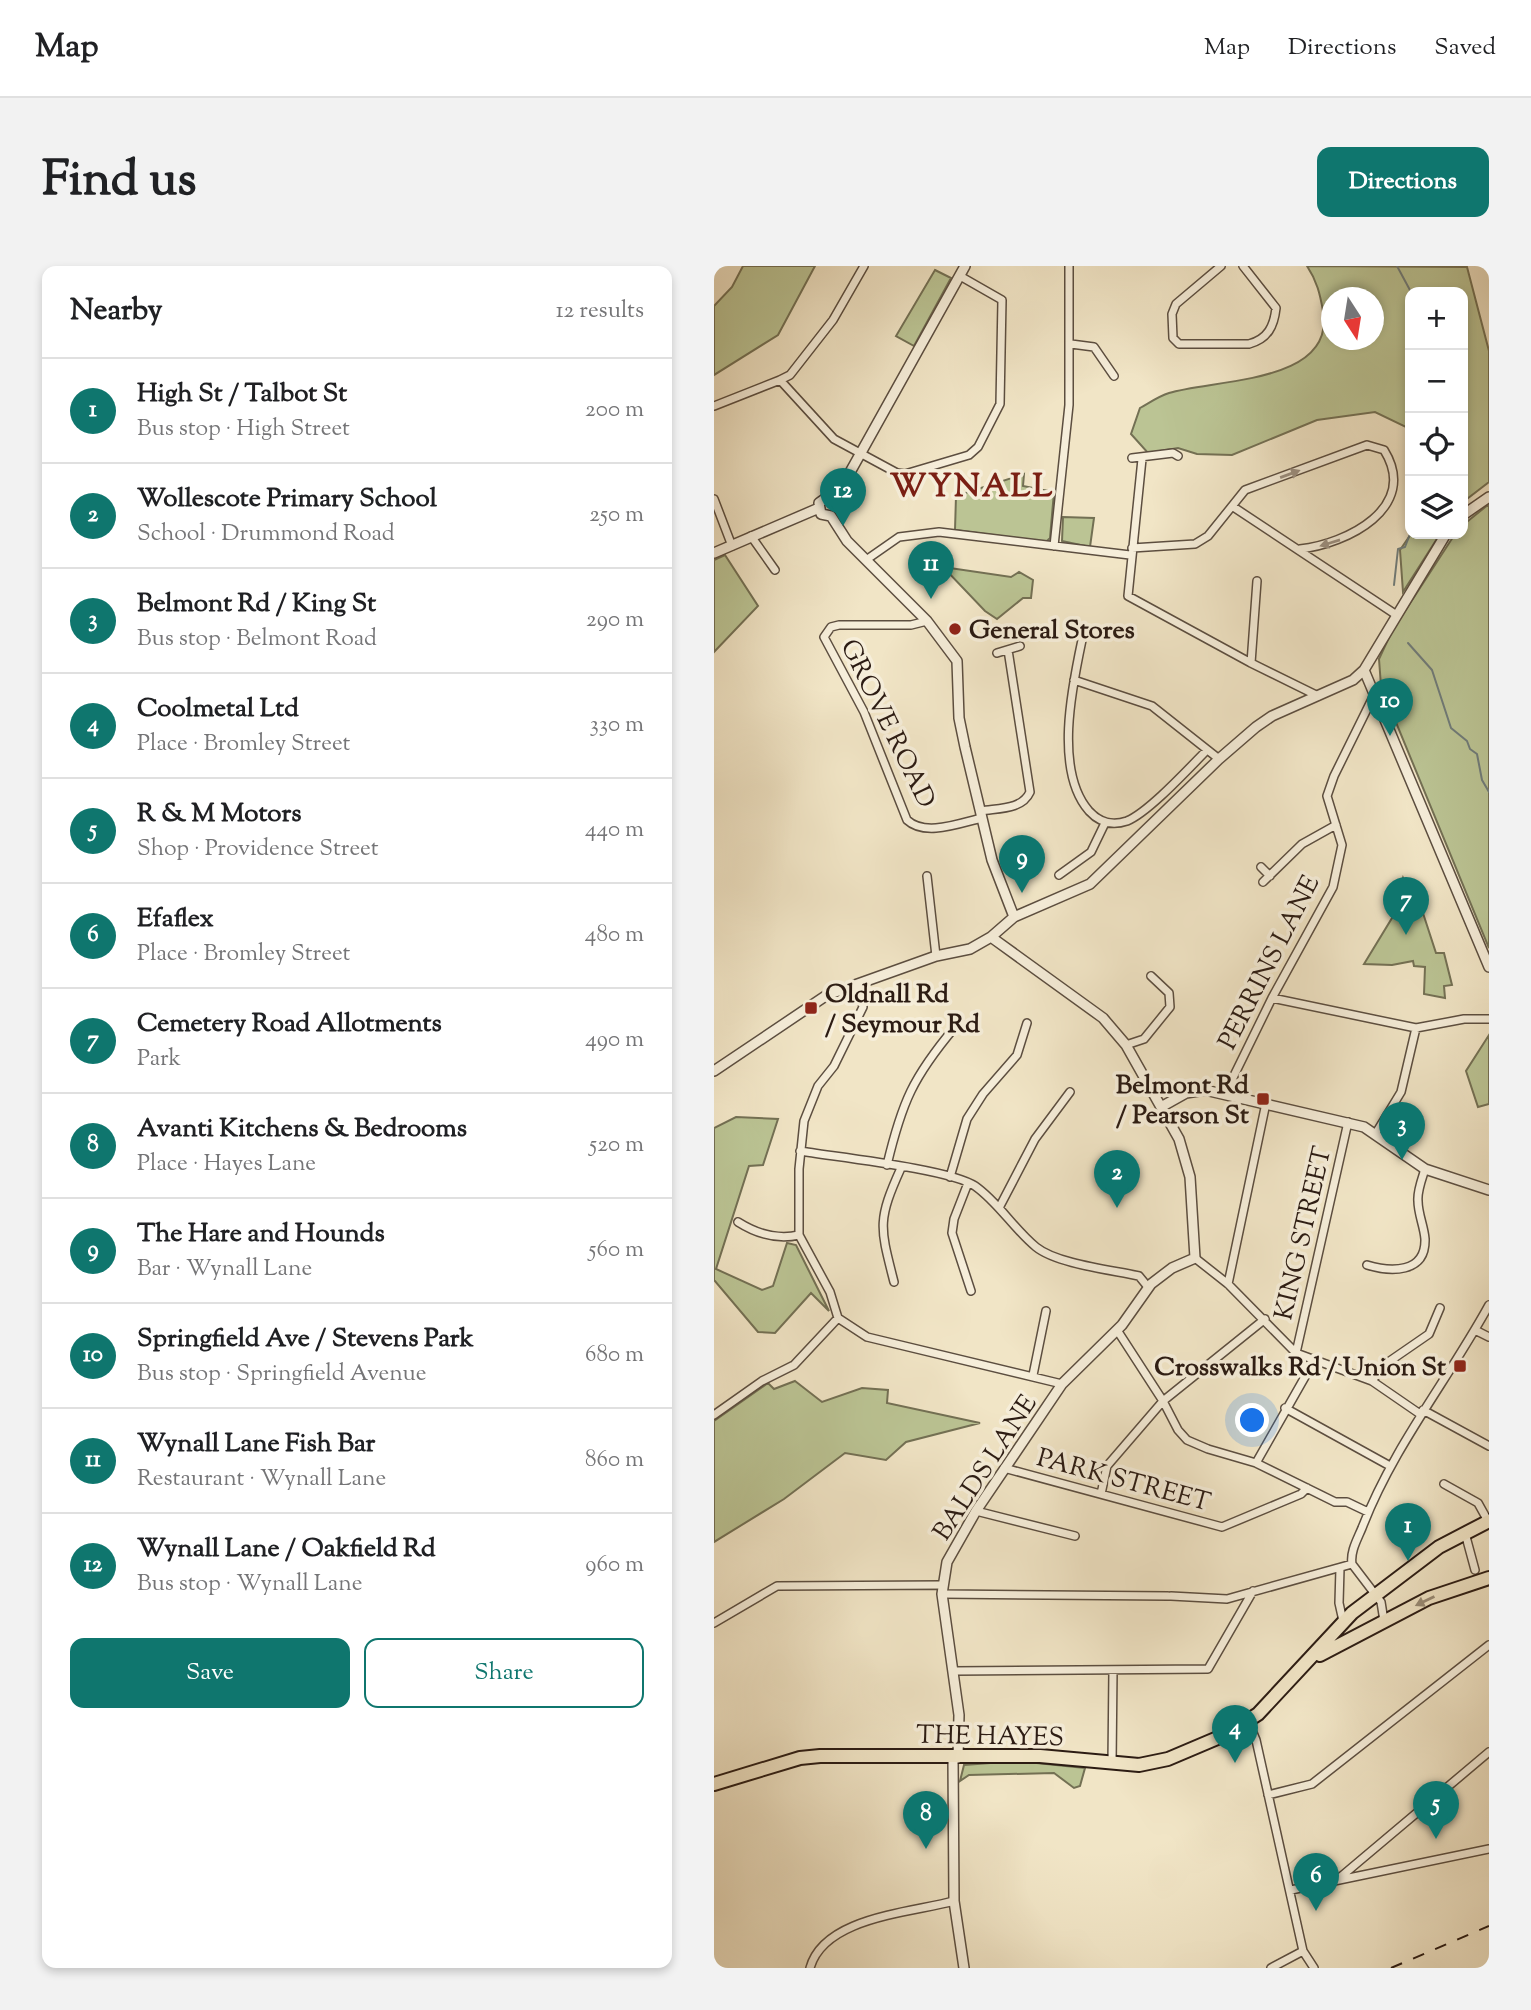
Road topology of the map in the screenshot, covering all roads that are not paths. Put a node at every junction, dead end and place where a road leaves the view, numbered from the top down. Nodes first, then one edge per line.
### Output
1 (864, 266) edge
2 (965, 266) edge
3 (1069, 266) edge
4 (1221, 266) edge
5 (1243, 266) edge
6 (960, 276) junction
7 (1071, 344) junction
8 (1114, 376) dead end
9 (780, 380) junction
10 (714, 405) edge
11 (862, 454) junction
12 (1178, 456) dead end
13 (1132, 458) dead end
14 (1142, 459) junction
15 (1489, 497) edge
16 (714, 499) edge
17 (834, 501) junction
18 (1233, 506) junction
19 (819, 508) junction
20 (1468, 512) edge
21 (831, 516) junction
22 (751, 536) junction
23 (1443, 539) edge
24 (732, 546) junction
25 (1054, 546) junction
26 (1300, 549) junction
27 (1131, 552) junction
28 (714, 553) edge
29 (782, 559) dead end
30 (866, 560) junction
31 (1259, 586) dead end
32 (1395, 614) junction
33 (927, 621) junction
34 (1083, 640) dead end
35 (1020, 646) dead end
36 (1008, 650) junction
37 (998, 653) dead end
38 (1251, 663) junction
39 (1364, 670) junction
40 (1074, 680) junction
41 (1375, 693) junction
42 (1318, 696) junction
43 (1207, 750) junction
44 (1219, 759) junction
45 (982, 815) junction
46 (1105, 823) junction
47 (1336, 825) junction
48 (1261, 867) dead end
49 (1059, 875) dead end
50 (1270, 876) junction
51 (926, 881) dead end
52 (1263, 882) dead end
53 (1014, 916) junction
54 (991, 937) junction
55 (936, 956) junction
56 (1489, 967) edge
57 (1151, 976) dead end
58 (858, 984) junction
59 (1272, 998) junction
60 (1489, 1018) edge
61 (1416, 1028) junction
62 (1028, 1029) dead end
63 (950, 1030) dead end
64 (1126, 1045) junction
65 (714, 1071) edge
66 (1225, 1094) junction
67 (1069, 1098) dead end
68 (1266, 1103) junction
69 (1161, 1107) junction
70 (1348, 1122) junction
71 (1376, 1133) junction
72 (800, 1151) junction
73 (887, 1165) junction
74 (901, 1168) junction
75 (1425, 1169) junction
76 (950, 1177) junction
77 (968, 1183) junction
78 (1489, 1190) edge
79 (999, 1208) junction
80 (741, 1227) dead end
81 (799, 1235) junction
82 (1195, 1258) junction
83 (1367, 1265) dead end
84 (901, 1271) dead end
85 (978, 1278) dead end
86 (968, 1281) junction
87 (1228, 1283) junction
88 (1148, 1287) junction
89 (971, 1291) dead end
90 (1489, 1305) edge
91 (1440, 1308) dead end
92 (1046, 1311) dead end
93 (838, 1318) junction
94 (1265, 1319) junction
95 (1117, 1330) junction
96 (1475, 1331) junction
97 (1489, 1337) edge
98 (1296, 1353) junction
99 (1314, 1361) junction
100 (1033, 1376) junction
101 (1372, 1381) junction
102 (1062, 1384) junction
103 (1163, 1401) junction
104 (1285, 1408) junction
105 (1421, 1412) junction
106 (714, 1416) edge
107 (1489, 1446) edge
108 (1256, 1463) junction
109 (1390, 1466) junction
110 (1004, 1468) junction
111 (1444, 1485) dead end
112 (1307, 1488) junction
113 (1101, 1494) junction
114 (976, 1511) junction
115 (1368, 1512) junction
116 (1488, 1521) edge
117 (1465, 1532) junction
118 (1075, 1536) dead end
119 (1352, 1564) junction
120 (1340, 1568) junction
121 (1475, 1570) dead end
122 (1489, 1578) edge
123 (942, 1589) junction
124 (1253, 1591) junction
125 (1375, 1595) junction
126 (1343, 1621) junction
127 (1384, 1621) junction
128 (714, 1623) edge
129 (1348, 1639) junction
130 (1489, 1645) edge
131 (1113, 1670) junction
132 (955, 1671) junction
133 (1294, 1678) junction
134 (1248, 1721) junction
135 (1489, 1752) edge
136 (956, 1758) junction
137 (1112, 1763) junction
138 (719, 1782) edge
139 (1268, 1795) junction
140 (1489, 1849) edge
141 (1336, 1880) junction
142 (1291, 1890) junction
143 (954, 1901) junction
144 (1303, 1951) junction
145 (810, 1968) edge
146 (964, 1968) edge
147 (1271, 1968) edge
148 (1314, 1968) edge

1 - 9 street
2 - 6 street
3 - 7 street
4 - 5 street
6 - 11 street
6 - 11 street
7 - 8 street
7 - 25 street
9 - 10 street
9 - 11 street
11 - 17 street
12 - 14 street
13 - 14 street
14 - 27 street
15 - 20 street
16 - 24 street
17 - 19 street
17 - 21 street
18 - 26 street
18 -> 26 street
18 - 27 street
19 - 21 street
19 - 22 street
21 - 30 street
22 - 24 street
22 - 29 street
23 - 32 street
24 - 28 street
25 - 27 street
25 - 30 street
26 - 32 street
27 - 38 street
30 - 33 street
31 - 38 street
32 - 39 street
33 - 45 street
33 - 45 street, GROVE ROAD
34 - 40 street
35 - 36 street
36 - 37 street
36 - 45 street
38 - 42 street
39 - 41 street
39 - 42 street
40 - 43 street
40 - 46 street
41 - 47 street, PERRINS LANE
41 - 56 street
42 - 44 street
43 - 44 street
43 - 46 street
44 - 53 street
45 - 53 street
46 - 49 street
47 - 50 street
47 - 59 street, PERRINS LANE
48 - 50 street
50 - 52 street
51 - 55 street
53 - 54 street
54 - 55 street
54 - 64 street
55 - 58 street
57 - 64 street
58 - 65 street
58 - 72 street
59 - 61 street
59 - 66 street, PERRINS LANE
60 - 61 street
61 - 71 street
62 - 76 street
63 - 73 street
64 - 69 street
66 - 68 street
66 - 69 street
67 - 79 street
68 - 70 street
68 - 87 street
69 - 82 street
70 - 71 street
70 - 98 street, KING STREET
71 - 75 street
72 - 73 street
72 - 81 street
73 - 74 street
74 - 76 street
74 - 84 street
75 - 78 street
75 - 83 street
76 - 77 street
77 - 79 street
77 - 86 street
79 - 88 street
80 - 81 street
81 - 93 street
82 - 87 street
82 - 88 street, BALDS LANE
85 - 86 street
86 - 89 street
87 - 94 street
88 - 95 street, BALDS LANE
90 - 96 street
91 - 101 street
92 - 100 street
93 - 100 street
93 - 106 street
94 - 98 street
94 - 103 street
95 - 102 street, BALDS LANE
95 - 103 street
96 - 97 street
96 - 105 street
98 - 99 street
99 - 101 street
99 - 104 street
100 - 102 street
101 - 105 street
102 - 110 street, BALDS LANE
103 - 108 street
103 - 113 street
104 - 108 street
104 - 109 street
105 - 107 street
105 - 109 street
108 - 112 street
109 - 115 street
110 - 113 street, PARK STREET
110 - 114 street, BALDS LANE
111 - 116 street
112 - 113 street, PARK STREET
112 - 115 street
114 - 118 street
114 - 123 street, BALDS LANE
115 - 119 street
116 - 117 highway
117 - 121 street
117 - 125 highway
119 - 120 street
119 - 125 street
120 - 124 street
120 - 126 street
122 -> 127 highway
123 - 124 street
123 - 128 street
123 - 132 street, BALDS LANE
124 - 131 street
125 - 126 highway
125 - 127 street
126 - 129 highway
126 - 133 highway
127 - 129 highway
129 - 133 highway
130 - 139 street
131 - 132 street
131 - 137 street
132 - 136 street, BALDS LANE
133 - 134 highway, THE HAYES
134 - 137 highway, THE HAYES
134 - 139 street
135 - 141 street
136 - 137 highway, THE HAYES
136 - 138 highway, THE HAYES
136 - 143 street, BALDS LANE
139 - 142 street
140 - 141 street
141 - 142 street
142 - 144 street
143 - 145 street
143 - 146 street, BALDS LANE
144 - 147 street
144 - 148 street

